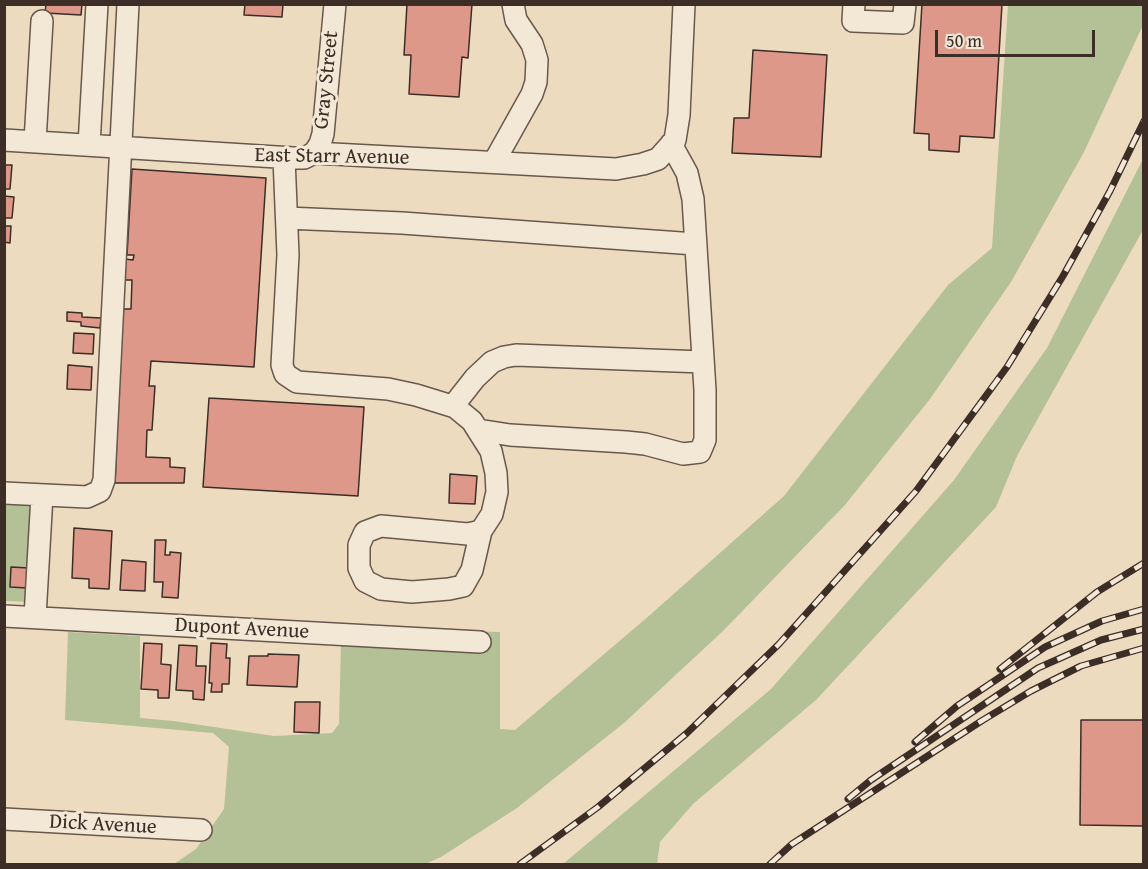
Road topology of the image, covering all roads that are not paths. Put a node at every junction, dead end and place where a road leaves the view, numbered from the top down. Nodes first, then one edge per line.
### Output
1 (97, 4) edge
2 (128, 4) edge
3 (334, 4) edge
4 (513, 4) edge
5 (684, 4) edge
6 (854, 4) edge
7 (905, 4) edge
8 (42, 21) dead end
9 (4, 140) edge
10 (35, 142) junction
11 (89, 145) junction
12 (119, 147) junction
13 (665, 152) junction
14 (314, 153) junction
15 (284, 158) junction
16 (494, 162) junction
17 (286, 218) junction
18 (696, 244) junction
19 (703, 362) junction
20 (453, 406) junction
21 (478, 430) junction
22 (4, 493) edge
23 (42, 495) junction
24 (481, 531) junction
25 (4, 616) edge
26 (34, 617) junction
27 (480, 642) dead end
28 (4, 819) edge
29 (201, 830) dead end

1 - 11 street
2 - 12 street
3 - 14 street, Gray Street
4 - 16 street
5 - 13 street
6 - 7 street
8 - 10 street
9 - 10 street, East Starr Avenue
10 - 11 street, East Starr Avenue
11 - 12 street, East Starr Avenue
12 - 15 street, East Starr Avenue
12 - 23 street
13 - 16 street, East Starr Avenue
13 - 18 street
14 - 15 street, East Starr Avenue
14 - 16 street, East Starr Avenue
15 - 17 street
17 - 18 street
17 - 20 street
18 - 19 street
19 - 20 street
19 - 21 street
20 - 21 street
21 - 24 street
22 - 23 street
23 - 26 street
24 - 24 street
25 - 26 street, Dupont Avenue
26 - 27 street, Dupont Avenue
28 - 29 street, Dick Avenue

